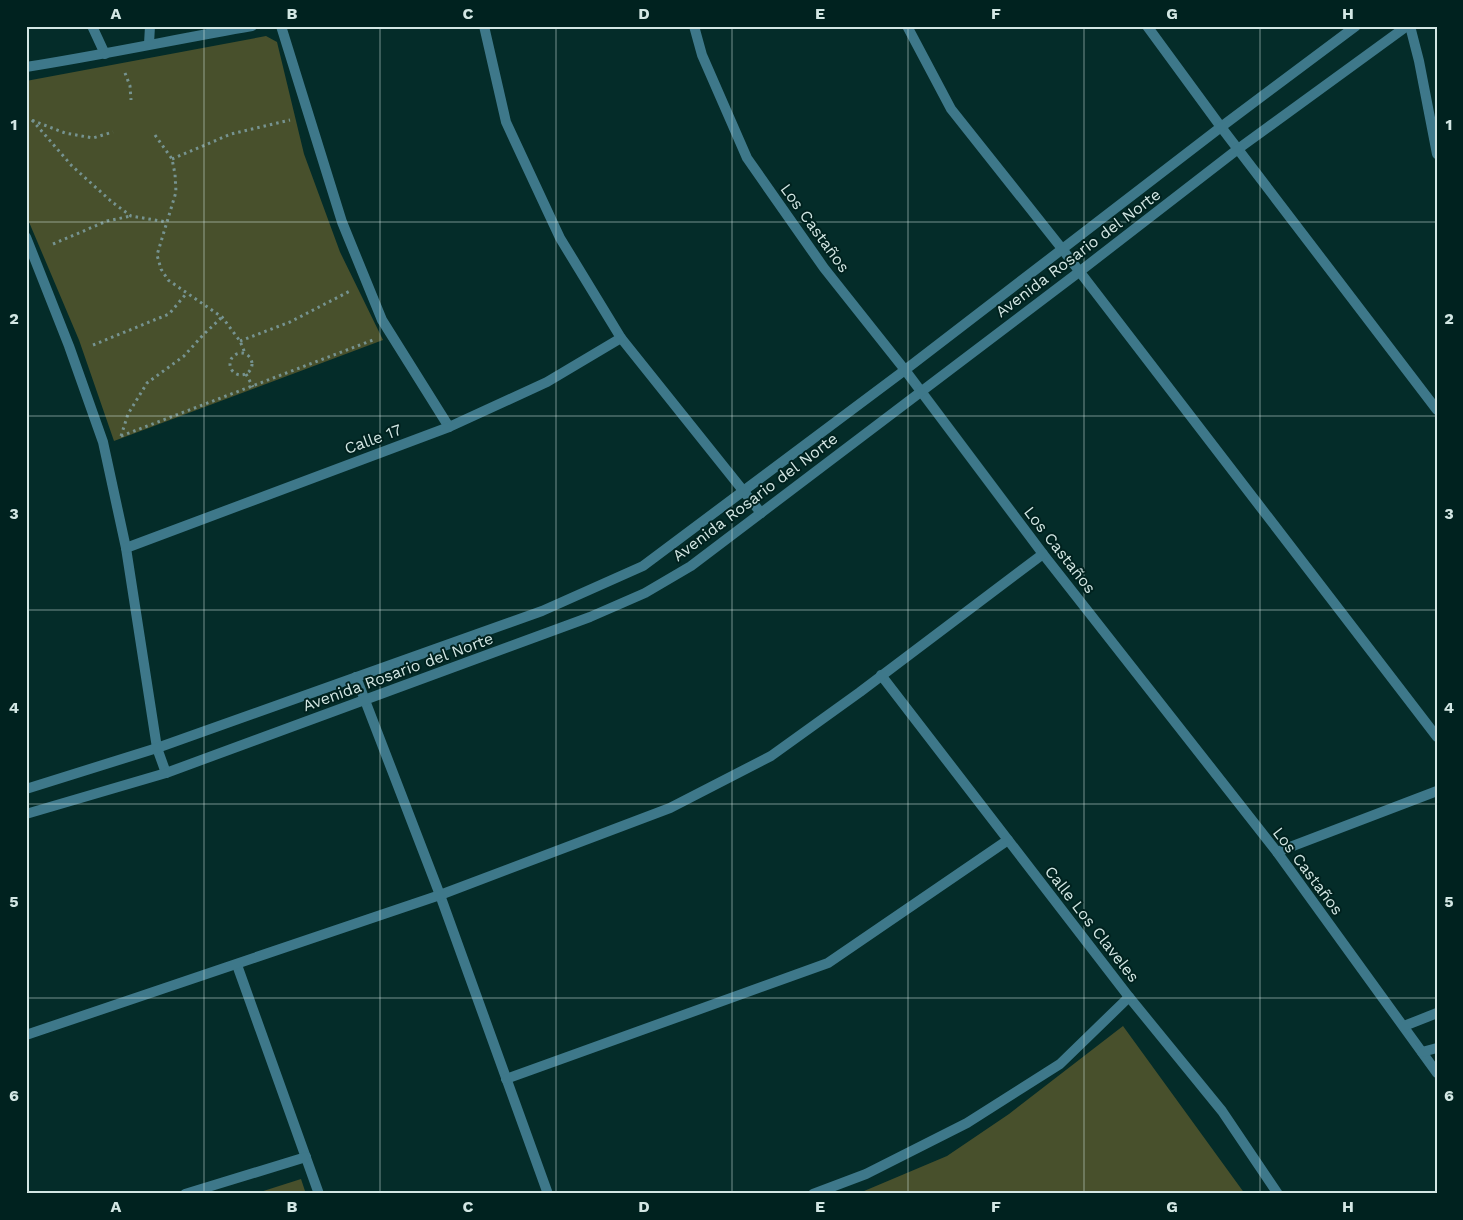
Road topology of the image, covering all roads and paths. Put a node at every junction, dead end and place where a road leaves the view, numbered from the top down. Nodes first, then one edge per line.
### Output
1 (92, 26) edge
2 (150, 26) edge
3 (252, 26) edge
4 (281, 26) edge
5 (484, 26) edge
6 (694, 26) edge
7 (907, 26) edge
8 (1147, 26) edge
9 (1356, 26) edge
10 (1408, 26) edge
11 (149, 44) junction
12 (105, 54) junction
13 (26, 67) edge
14 (125, 73) dead end
15 (131, 100) dead end
16 (26, 118) edge
17 (32, 120) junction
18 (290, 120) dead end
19 (1221, 127) junction
20 (113, 132) dead end
21 (155, 134) dead end
22 (1238, 149) junction
23 (1437, 154) edge
24 (172, 158) junction
25 (131, 216) junction
26 (167, 222) junction
27 (26, 237) edge
28 (53, 244) dead end
29 (1062, 250) junction
30 (1079, 272) junction
31 (350, 291) dead end
32 (186, 294) junction
33 (222, 318) junction
34 (377, 338) dead end
35 (622, 338) junction
36 (240, 341) junction
37 (93, 345) dead end
38 (245, 353) junction
39 (905, 370) junction
40 (246, 374) junction
41 (253, 387) junction
42 (921, 391) junction
43 (1437, 410) edge
44 (449, 427) junction
45 (743, 492) junction
46 (761, 513) junction
47 (126, 548) junction
48 (1043, 554) junction
49 (881, 675) junction
50 (356, 677) junction
51 (365, 700) junction
52 (1437, 737) edge
53 (157, 748) junction
54 (166, 773) junction
55 (26, 789) edge
56 (1437, 791) edge
57 (26, 814) edge
58 (1008, 840) junction
59 (1277, 852) junction
60 (440, 896) junction
61 (237, 965) junction
62 (1129, 997) junction
63 (1437, 1014) edge
64 (1404, 1026) junction
65 (26, 1035) edge
66 (1437, 1048) edge
67 (1422, 1052) junction
68 (1437, 1073) edge
69 (506, 1079) junction
70 (306, 1157) junction
71 (185, 1194) edge
72 (319, 1194) edge
73 (548, 1194) edge
74 (813, 1194) edge
75 (1278, 1194) edge

1 - 12 street
2 - 11 street
3 - 11 street
4 - 44 street
5 - 35 street
6 - 39 street, Los Castaños
7 - 29 street
8 - 19 street
9 - 19 street, Avenida Rosario del Norte
10 - 22 street, Avenida Rosario del Norte
10 - 23 street
11 - 12 street
12 - 13 street
14 - 15 path
16 - 17 path
17 - 20 path
17 - 25 path
18 - 24 path
19 - 22 street
19 - 29 street, Avenida Rosario del Norte
21 - 24 path
22 - 30 street, Avenida Rosario del Norte
22 - 43 street
24 - 26 path
25 - 26 path
25 - 28 path
26 - 32 path
27 - 47 street
29 - 30 street
29 - 39 street, Avenida Rosario del Norte
30 - 42 street, Avenida Rosario del Norte
30 - 52 street
31 - 36 path
32 - 33 path
32 - 37 path
33 - 36 path
33 - 41 path
34 - 41 path
35 - 44 street, Calle 17
35 - 45 street
36 - 38 path
38 - 40 path
38 - 40 path
39 - 42 street, Los Castaños
39 - 45 street, Avenida Rosario del Norte
40 - 41 path
42 - 46 street, Avenida Rosario del Norte
42 - 48 street, Los Castaños
44 - 47 street, Calle 17
45 - 46 street
45 - 50 street, Avenida Rosario del Norte
46 - 51 street, Avenida Rosario del Norte
47 - 53 street
48 - 49 street
48 - 59 street, Los Castaños
49 - 58 street, Calle Los Claveles
49 - 60 street
50 - 51 street
50 - 53 street, Avenida Rosario del Norte
51 - 54 street, Avenida Rosario del Norte
51 - 60 street
53 - 54 street
53 - 55 street, Avenida Rosario del Norte
54 - 57 street, Avenida Rosario del Norte
56 - 59 street
58 - 62 street, Calle Los Claveles
58 - 69 street
59 - 64 street, Los Castaños
60 - 61 street
60 - 69 street
61 - 65 street
61 - 70 street
62 - 74 street
62 - 75 street, Calle Los Claveles
63 - 64 street
64 - 67 street, Los Castaños
66 - 67 street
67 - 68 street, Los Castaños
69 - 73 street
70 - 71 street
70 - 72 street

